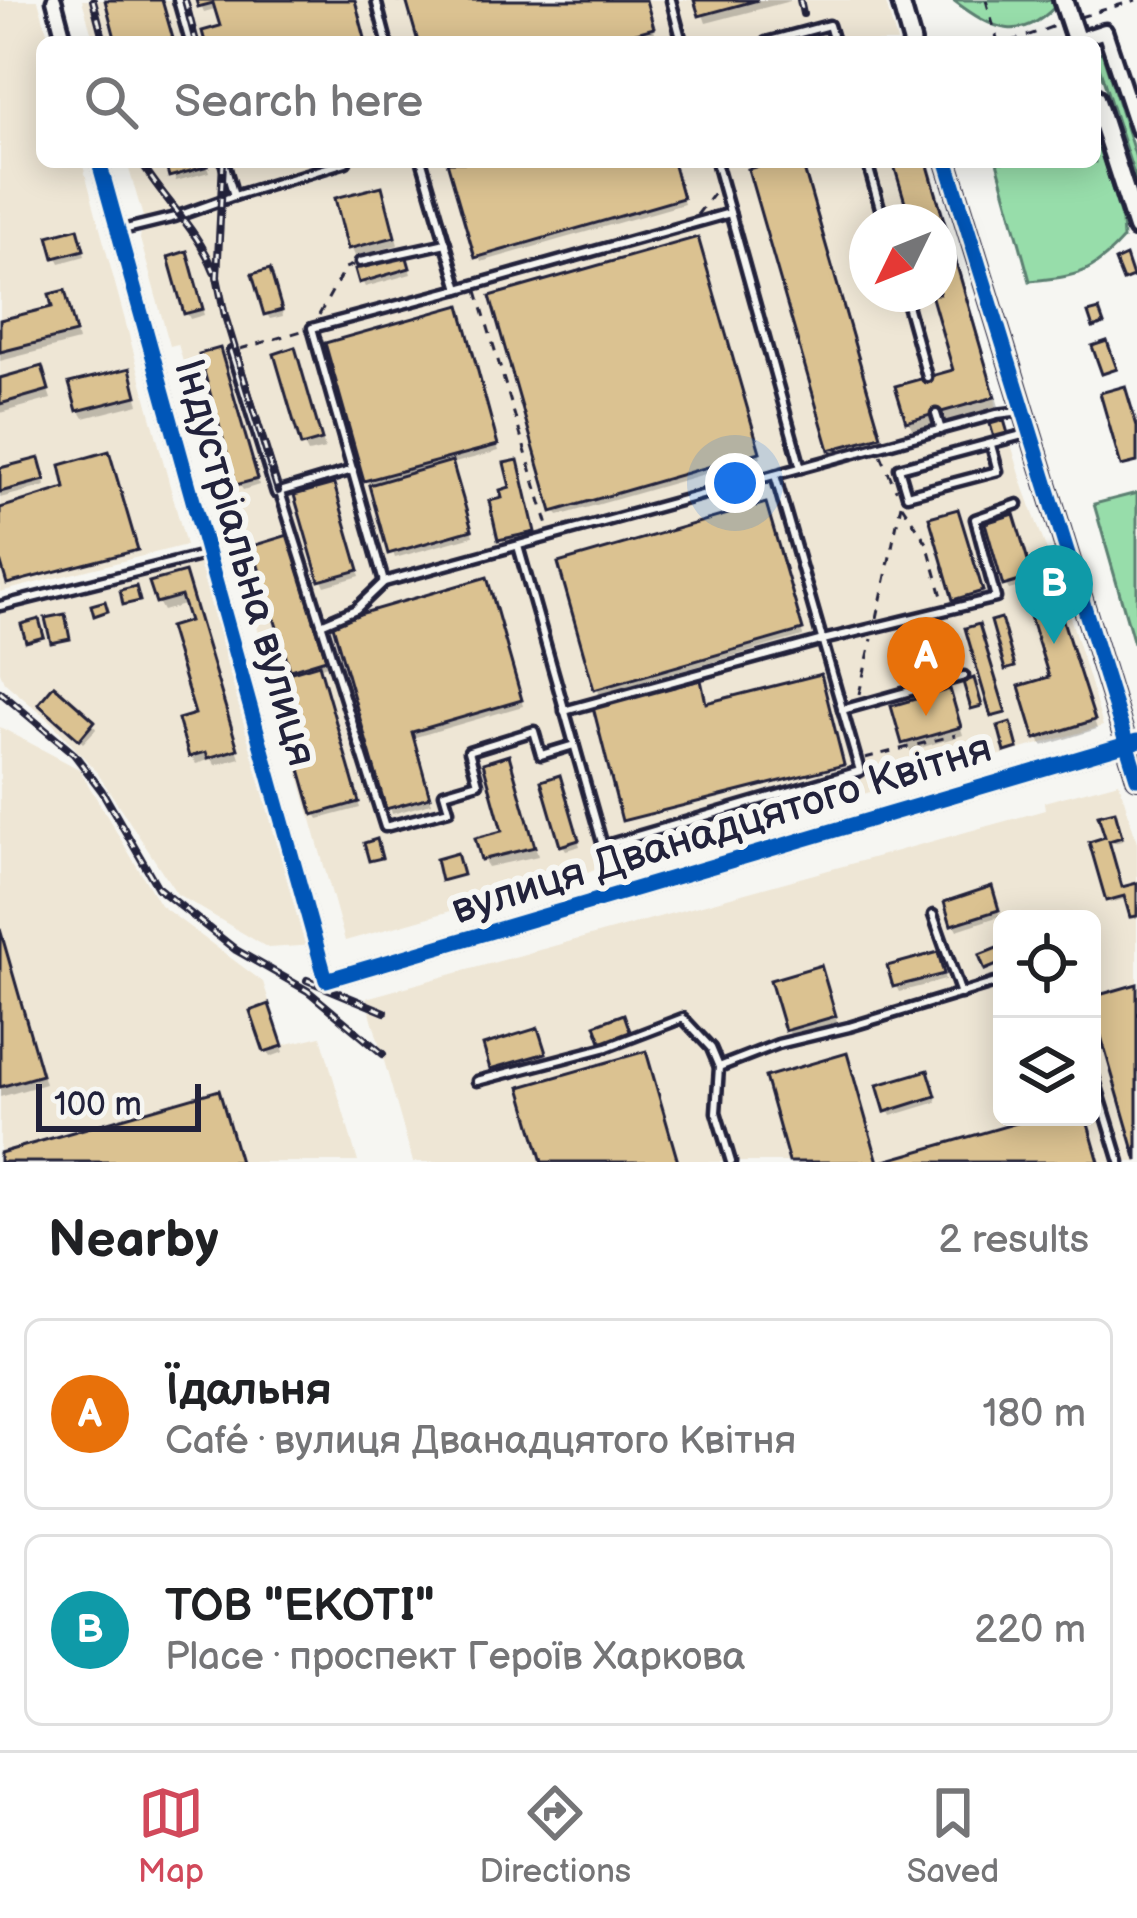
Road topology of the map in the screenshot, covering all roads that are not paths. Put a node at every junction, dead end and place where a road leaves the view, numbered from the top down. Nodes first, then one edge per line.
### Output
1 (54, 0) edge
2 (178, 0) edge
3 (376, 0) edge
4 (671, 0) edge
5 (901, 0) edge
6 (1063, 0) edge
7 (63, 36) edge
8 (188, 36) edge
9 (386, 36) edge
10 (680, 36) edge
11 (788, 36) edge
12 (832, 36) edge
13 (910, 36) edge
14 (1075, 36) edge
15 (1091, 36) edge
16 (1101, 117) edge
17 (1137, 128) edge
18 (101, 168) edge
19 (226, 168) edge
20 (326, 168) edge
21 (424, 168) edge
22 (718, 168) edge
23 (869, 168) edge
24 (949, 168) edge
25 (234, 196) junction
26 (879, 204) edge
27 (730, 213) junction
28 (1137, 228) edge
29 (118, 232) junction
30 (446, 243) junction
31 (360, 262) road end
32 (459, 289) junction
33 (909, 312) edge
34 (232, 352) road end
35 (927, 377) dead end
36 (1022, 411) junction
37 (936, 414) dead end
38 (941, 430) junction
39 (1029, 433) junction
40 (991, 445) junction
41 (802, 468) junction
42 (353, 470) junction
43 (775, 476) junction
44 (280, 492) junction
45 (1018, 504) dead end
46 (518, 546) junction
47 (208, 554) junction
48 (384, 582) junction
49 (0, 606) edge
50 (321, 624) junction
51 (823, 640) junction
52 (964, 676) dead end
53 (842, 710) junction
54 (564, 711) junction
55 (1132, 743) edge
56 (574, 745) junction
57 (1137, 778) edge
58 (933, 915) dead end
59 (326, 980) joint
60 (993, 984) edge
61 (961, 994) junction
62 (719, 1067) junction
63 (477, 1081) dead end
64 (1101, 1100) edge
65 (731, 1162) edge
66 (1120, 1162) edge

1 - 7 street
2 - 8 lane
3 - 9 lane
4 - 10 lane
5 - 13 street
6 - 14 main road
11 - 12 lane
15 - 17 street
16 - 28 main road
18 - 29 street, Індустріальна вулиця
19 - 25 lane
20 - 25 lane
21 - 30 lane
22 - 27 lane
23 - 26 lane
24 - 36 street
25 - 29 lane
27 - 32 lane
27 - 41 lane
29 - 47 street, Індустріальна вулиця
30 - 31 lane
30 - 32 lane
32 - 42 lane
33 - 35 lane
34 - 44 lane
36 - 38 lane
36 - 39 street
37 - 38 lane
38 - 41 lane
39 - 40 lane
39 - 55 street
40 - 40 lane
41 - 43 lane
42 - 44 lane
42 - 48 lane
43 - 46 lane
43 - 51 lane
44 - 50 lane
45 - 51 lane
46 - 48 lane
46 - 54 lane
47 - 49 lane, Індустріальна вулиця
47 - 59 street, Індустріальна вулиця
48 - 50 lane
50 - 56 lane
51 - 53 lane
51 - 54 lane
52 - 53 lane
53 - 56 lane
54 - 56 lane
55 - 57 street
55 - 59 street, вулиця Дванадцятого Квітня
58 - 61 lane
60 - 61 lane
61 - 62 lane
62 - 63 lane
62 - 65 lane
64 - 66 lane

